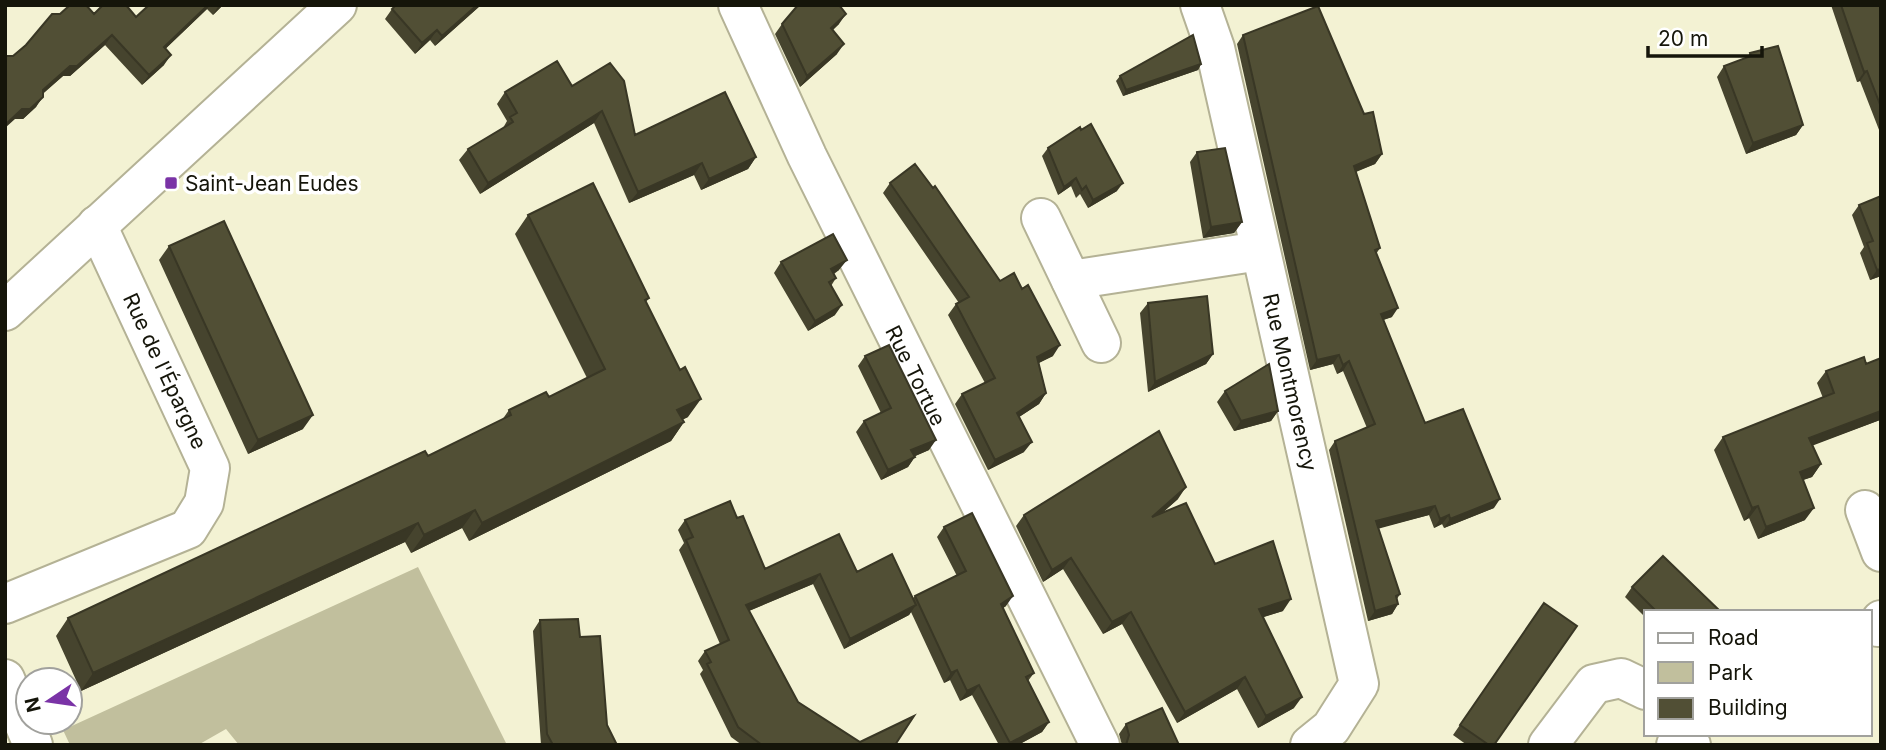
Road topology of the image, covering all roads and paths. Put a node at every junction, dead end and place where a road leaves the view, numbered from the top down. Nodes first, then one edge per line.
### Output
1 (337, 5) edge
2 (738, 5) edge
3 (1200, 5) edge
4 (1041, 218) dead end
5 (97, 225) junction
6 (1259, 251) junction
7 (1071, 280) junction
8 (5, 311) edge
9 (1101, 342) dead end
10 (1865, 510) dead end
11 (1881, 552) edge
12 (5, 604) edge
13 (5, 679) edge
14 (1644, 689) edge
15 (33, 745) edge
16 (1100, 745) edge
17 (1310, 745) edge
18 (1548, 745) edge

1 - 5 street
2 - 16 street, Rue Tortue
3 - 6 street, Rue Montmorency
4 - 7 street
5 - 8 street
5 - 12 street, Rue de l'Épargne
6 - 7 street
6 - 17 street, Rue Montmorency
7 - 9 street
10 - 11 street
13 - 15 street
14 - 18 street

